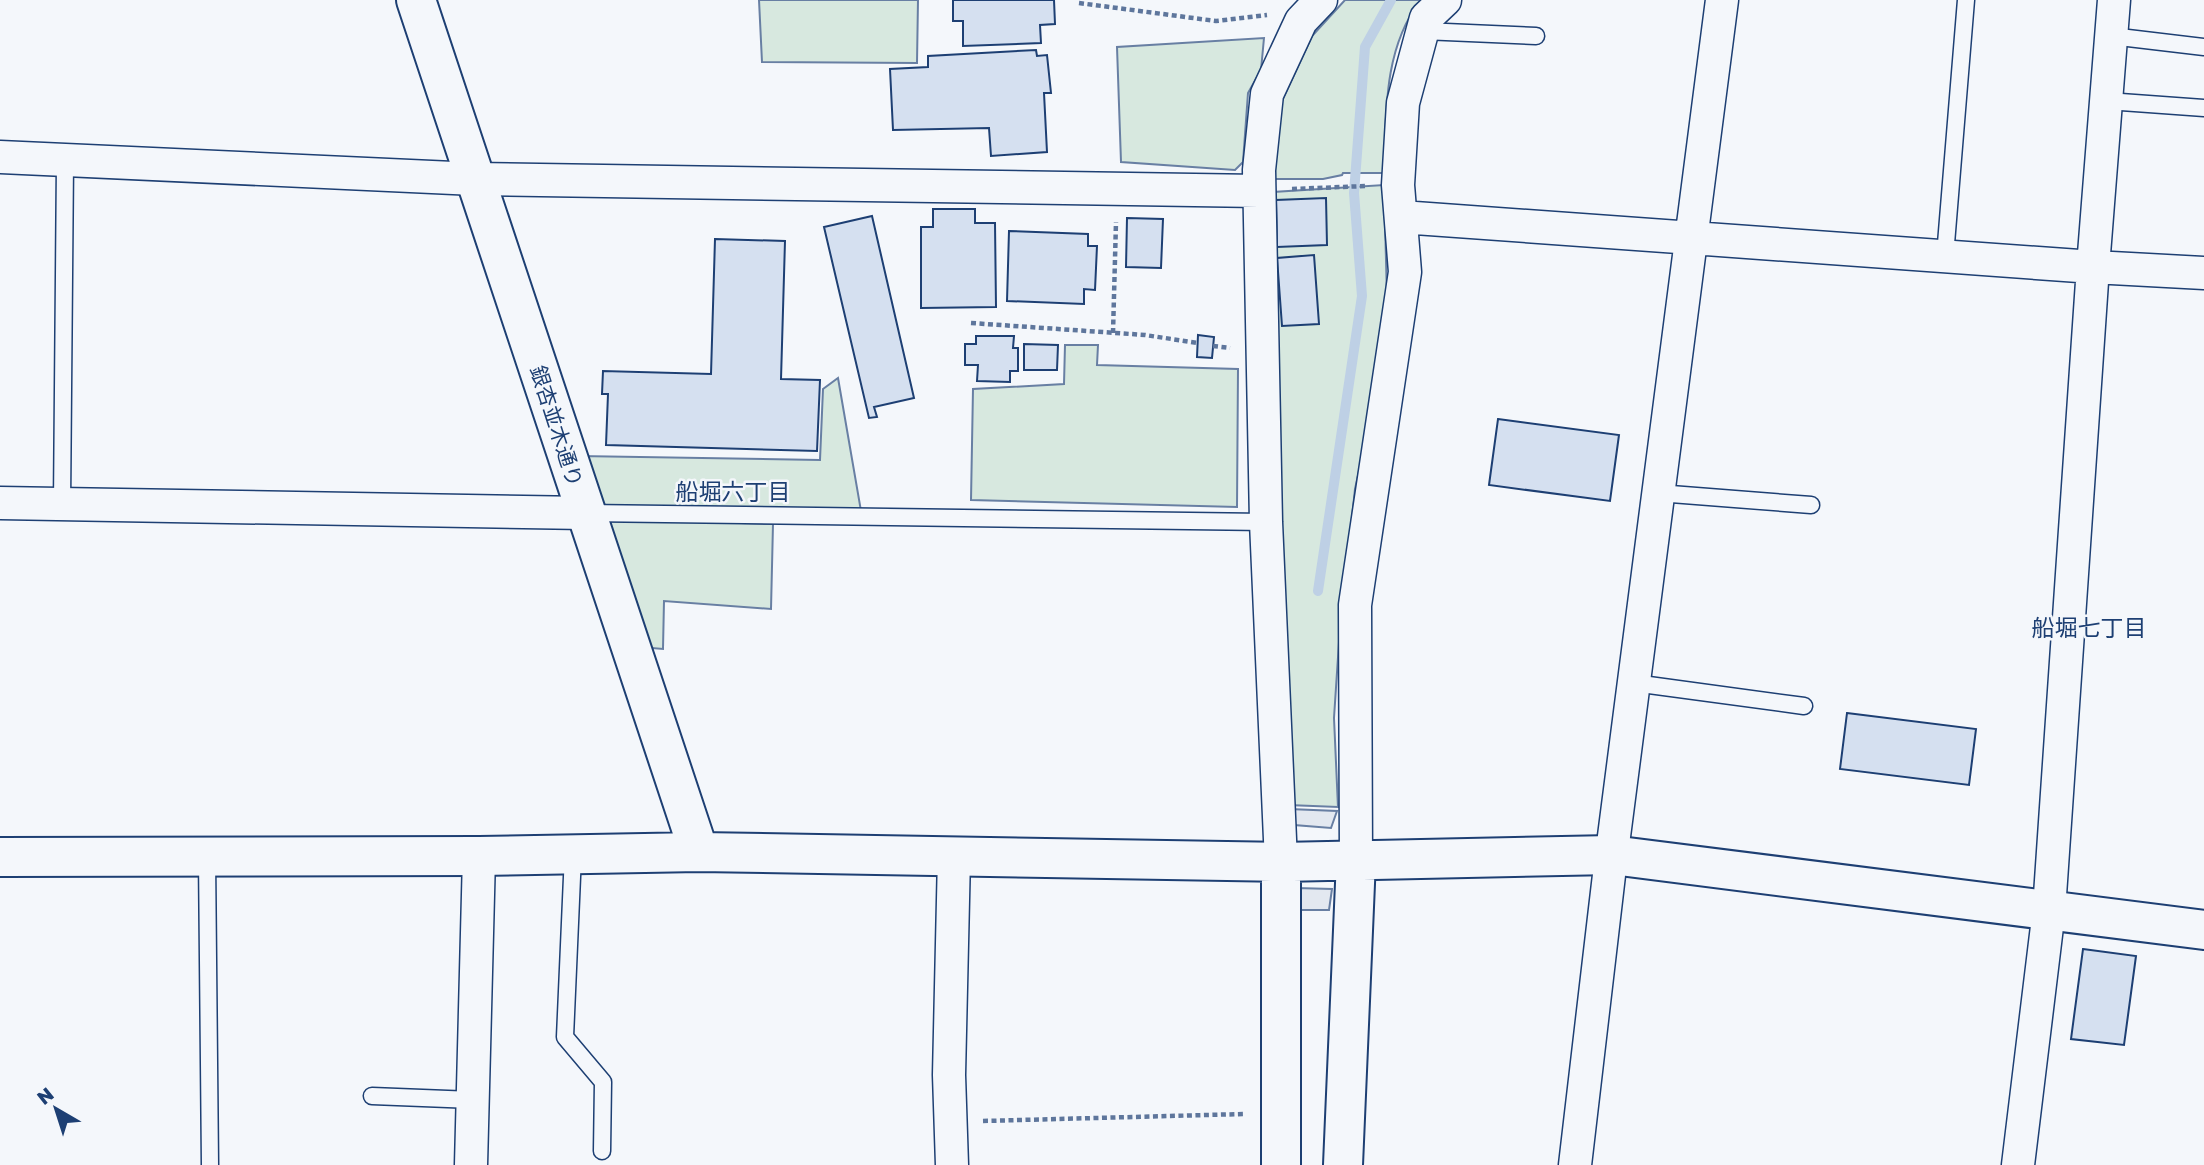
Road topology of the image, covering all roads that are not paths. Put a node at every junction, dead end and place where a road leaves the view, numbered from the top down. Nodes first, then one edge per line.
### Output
1 (416, 0) edge
2 (1445, 0) edge
3 (1722, 0) edge
4 (1966, 0) edge
5 (2114, 0) edge
6 (1301, 8) edge
7 (1423, 31) junction
8 (1536, 36) dead end
9 (2111, 36) junction
10 (2204, 47) edge
11 (2107, 101) junction
12 (2204, 108) edge
13 (0, 157) edge
14 (65, 161) junction
15 (475, 179) junction
16 (1259, 191) junction
17 (1401, 217) junction
18 (1691, 237) junction
19 (1945, 256) junction
20 (2093, 267) junction
21 (2204, 273) edge
22 (1658, 493) junction
23 (0, 503) edge
24 (62, 504) junction
25 (1811, 505) dead end
26 (585, 513) junction
27 (1266, 522) junction
28 (1634, 683) junction
29 (1804, 706) dead end
30 (699, 852) junction
31 (573, 854) junction
32 (1612, 855) junction
33 (479, 856) junction
34 (954, 856) junction
35 (0, 857) edge
36 (207, 857) junction
37 (1356, 860) junction
38 (1281, 862) junction
39 (2049, 910) junction
40 (2204, 930) edge
41 (372, 1096) dead end
42 (473, 1100) junction
43 (601, 1151) dead end
44 (210, 1165) edge
45 (471, 1165) edge
46 (953, 1165) edge
47 (1281, 1165) edge
48 (1343, 1165) edge
49 (1575, 1165) edge
50 (2018, 1165) edge

1 - 15 street, 銀杏並木通り
2 - 7 street
3 - 18 street
4 - 19 lane
5 - 9 street
6 - 16 street
7 - 8 lane
7 - 17 street
9 - 10 lane
9 - 11 street
11 - 12 lane
11 - 20 street
13 - 14 street
14 - 15 street
14 - 24 lane
15 - 16 street
15 - 26 street, 銀杏並木通り
16 - 27 street
17 - 18 street
17 - 37 street
18 - 19 street
18 - 22 street
19 - 20 street
20 - 21 street
20 - 39 street
22 - 25 lane
22 - 28 street
23 - 24 street
24 - 26 street
26 - 27 lane
26 - 30 street, 銀杏並木通り
27 - 38 street
28 - 29 lane
28 - 32 street
30 - 31 street
30 - 34 street
31 - 33 street
31 - 43 lane
32 - 37 street
32 - 39 street
32 - 49 street
33 - 36 street
33 - 42 street
34 - 38 street
34 - 46 street
35 - 36 street
36 - 44 lane
37 - 38 street
37 - 48 street
38 - 47 street
39 - 40 street
39 - 50 street
41 - 42 lane
42 - 45 street

